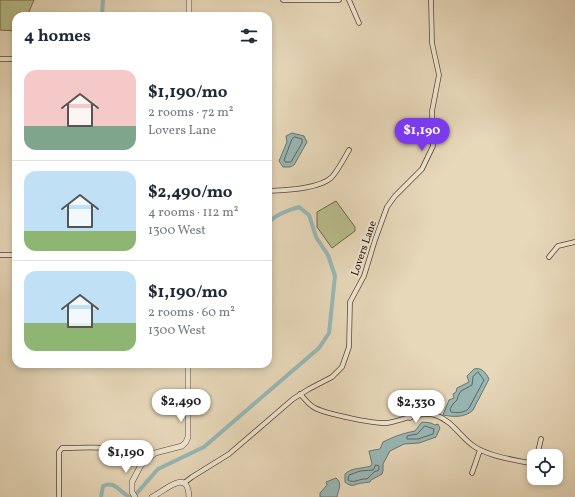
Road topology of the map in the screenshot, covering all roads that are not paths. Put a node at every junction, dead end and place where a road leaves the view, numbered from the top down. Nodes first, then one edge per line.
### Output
1 (189, 0) edge
2 (283, 0) edge
3 (339, 0) edge
4 (349, 0) edge
5 (431, 0) edge
6 (189, 12) edge
7 (359, 23) dead end
8 (0, 59) edge
9 (12, 59) edge
10 (349, 150) dead end
11 (272, 190) edge
12 (575, 242) edge
13 (0, 255) edge
14 (12, 255) edge
15 (549, 257) dead end
16 (188, 368) edge
17 (300, 394) junction
18 (407, 406) dead end
19 (410, 418) junction
20 (541, 439) dead end
21 (539, 449) edge
22 (480, 450) junction
23 (144, 462) junction
24 (527, 462) edge
25 (472, 473) dead end
26 (184, 483) junction
27 (59, 497) edge
28 (135, 497) edge
29 (152, 497) edge
30 (188, 497) edge

1 - 6 street
2 - 3 street
4 - 7 street
5 - 17 street, Lovers Lane
8 - 9 street
10 - 11 street
12 - 15 street
13 - 14 street
16 - 23 street
17 - 19 street
17 - 26 street, Lovers Lane
18 - 19 street
19 - 22 street
20 - 21 street
22 - 24 street
22 - 25 street
23 - 27 street
23 - 28 street
26 - 29 street
26 - 30 street

